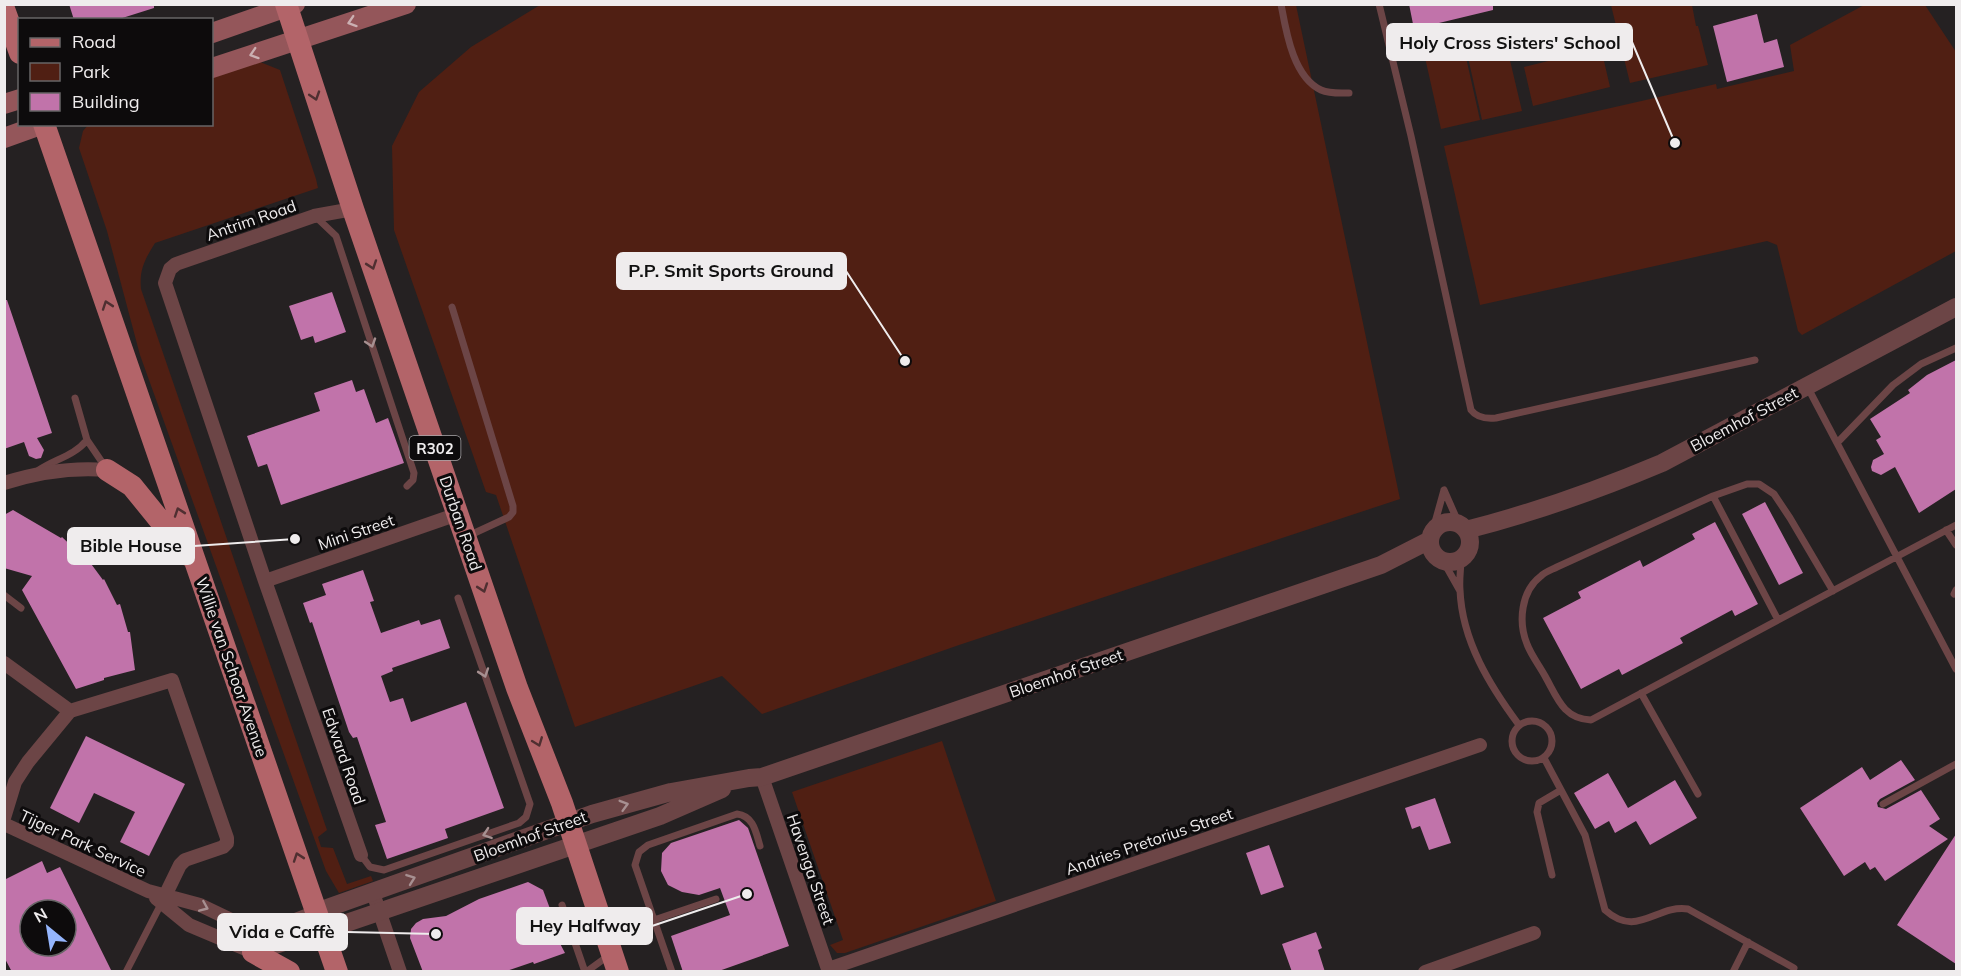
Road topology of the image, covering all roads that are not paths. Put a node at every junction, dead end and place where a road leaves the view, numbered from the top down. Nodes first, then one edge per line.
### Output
1 (406, 4) edge
2 (1281, 4) edge
3 (1379, 4) edge
4 (289, 5) edge
5 (4, 9) edge
6 (213, 33) edge
7 (297, 40) junction
8 (18, 47) edge
9 (213, 68) edge
10 (1349, 93) dead end
11 (37, 126) edge
12 (44, 126) edge
13 (4, 138) edge
14 (353, 209) junction
15 (314, 216) junction
16 (167, 275) joint
17 (452, 307) dead end
18 (1956, 307) edge
19 (1956, 348) edge
20 (1755, 360) dead end
21 (1807, 385) junction
22 (75, 398) dead end
23 (87, 440) junction
24 (1837, 443) junction
25 (107, 470) junction
26 (31, 474) junction
27 (4, 483) edge
28 (407, 486) dead end
29 (1713, 496) junction
30 (458, 514) junction
31 (1956, 525) edge
32 (1946, 530) junction
33 (466, 537) junction
34 (1464, 540) junction
35 (1956, 545) edge
36 (1435, 547) junction
37 (1897, 556) junction
38 (198, 567) junction
39 (265, 581) junction
40 (1460, 591) junction
41 (1833, 591) junction
42 (4, 595) edge
43 (458, 598) dead end
44 (21, 608) dead end
45 (1779, 620) junction
46 (4, 663) edge
47 (1956, 669) edge
48 (1641, 693) junction
49 (70, 711) junction
50 (1519, 725) junction
51 (1479, 745) dead end
52 (1544, 758) junction
53 (1956, 764) edge
54 (756, 777) junction
55 (1561, 790) junction
56 (1698, 794) dead end
57 (1883, 804) dead end
58 (4, 818) edge
59 (4, 824) edge
60 (572, 834) junction
61 (760, 846) dead end
62 (361, 855) joint
63 (1552, 875) dead end
64 (373, 892) junction
65 (163, 899) junction
66 (716, 899) dead end
67 (562, 905) dead end
68 (379, 911) junction
69 (654, 920) junction
70 (320, 922) junction
71 (1534, 933) dead end
72 (1749, 942) junction
73 (253, 952) junction
74 (615, 962) edge
75 (1794, 968) dead end
76 (829, 970) edge
77 (126, 972) edge
78 (289, 972) edge
79 (337, 972) edge
80 (400, 972) edge
81 (586, 972) edge
82 (672, 972) edge
83 (1425, 972) edge
84 (1733, 972) edge

1 -> 7 main road
2 - 10 lane
3 - 20 lane
4 - 6 main road
4 - 7 main road, Durban Road / R302
5 - 8 main road
7 -> 9 main road
7 -> 14 main road, Durban Road / R302
11 - 13 main road
38 -> 12 main road, Willie van Schoor Avenue
14 - 15 street, Antrim Road
14 -> 30 main road, Durban Road / R302
15 - 16 street, Antrim Road
15 -> 28 lane
16 - 39 street, Edward Road
17 - 33 lane
18 - 21 street, Bloemhof Street
19 - 24 lane
21 - 24 lane
21 - 34 street, Bloemhof Street
22 - 23 lane
23 - 25 lane
23 - 26 lane
24 - 37 lane
25 - 26 street
25 - 38 main road
26 - 27 street
29 - 41 lane
29 - 45 lane
29 - 48 lane
30 - 33 main road, Durban Road / R302
30 - 39 street, Mini Street
31 - 32 lane
32 - 35 lane
32 - 37 lane
33 -> 60 main road, Durban Road / R302
34 - 36 street, Bloemhof Street
34 - 36 street, Bloemhof Street
34 - 36 lane
34 - 40 lane
36 - 40 lane
36 - 54 street, Bloemhof Street
37 - 41 lane
37 - 47 lane
70 -> 38 main road, Willie van Schoor Avenue
39 - 62 street, Edward Road
40 - 50 lane
41 - 45 lane
42 - 44 lane
43 -> 62 lane, Edward Road
45 - 48 lane
46 - 49 street
48 - 56 lane
49 - 58 street
49 - 65 street
50 - 52 lane
50 - 52 lane
51 - 76 street, Andries Pretorius Street
52 - 55 lane
53 - 57 lane
54 - 60 street, Bloemhof Street
54 - 76 street, Havenga Street
55 - 63 lane
55 - 72 lane
59 - 65 street, Tijger Park Service
64 -> 60 street, Bloemhof Street
60 - 68 street, Bloemhof Street
60 - 74 main road, Durban Road / R302
61 - 69 lane
64 - 68 street
64 - 70 street, Bloemhof Street
65 -> 70 street, Tijger Park Service
65 - 73 street, Tijger Park Service
65 - 77 lane
66 - 69 lane
67 - 81 lane
68 - 70 street, Bloemhof Street
68 - 80 street
69 - 82 lane
70 - 73 street
70 - 79 main road, Willie van Schoor Avenue
71 - 83 street
72 - 75 lane
72 - 84 lane
73 - 78 main road
74 - 81 lane

